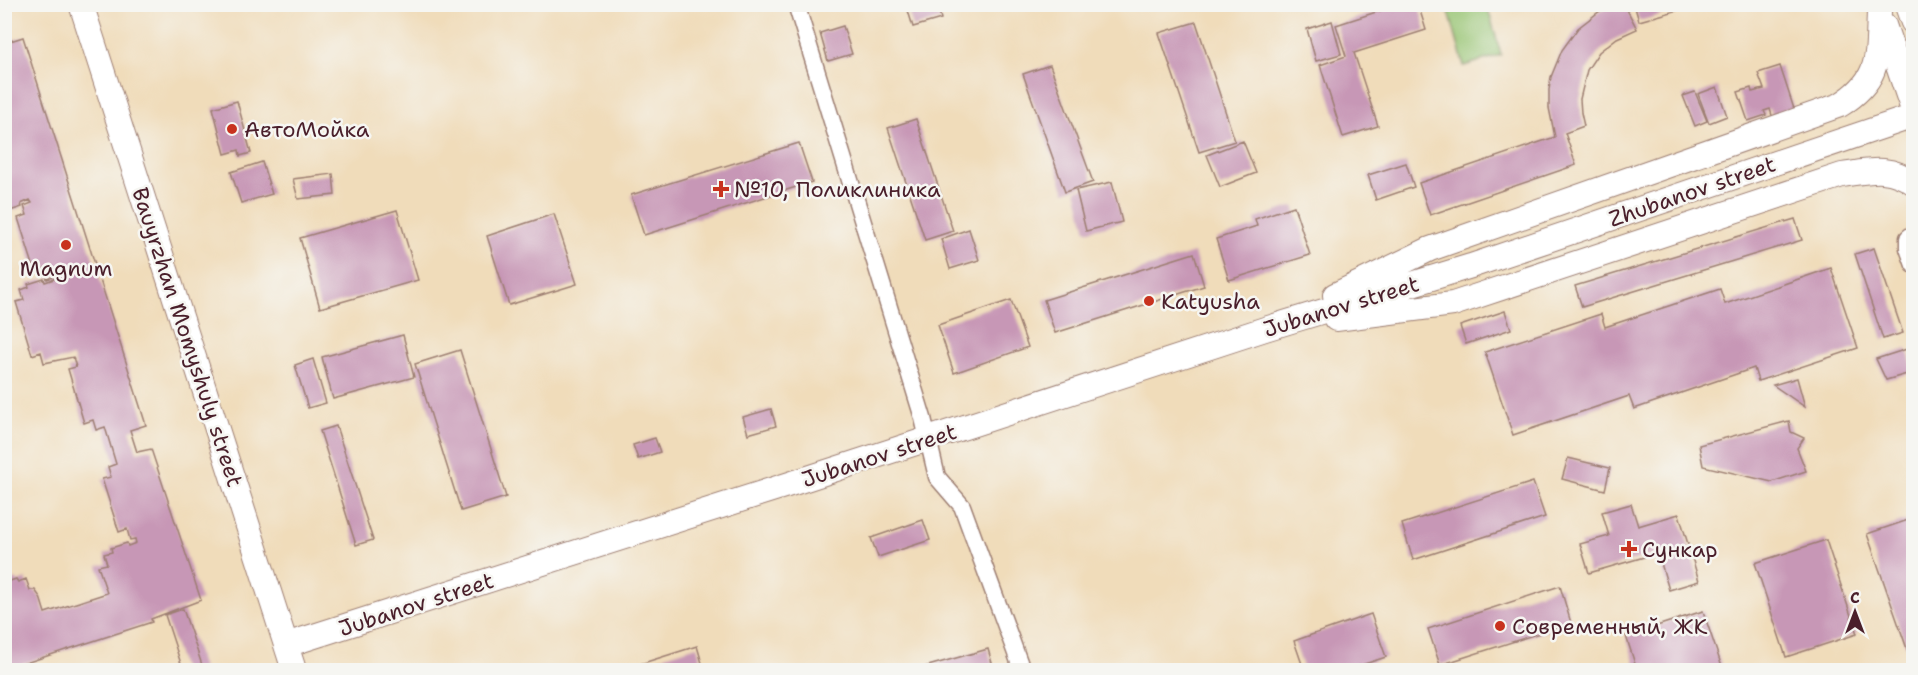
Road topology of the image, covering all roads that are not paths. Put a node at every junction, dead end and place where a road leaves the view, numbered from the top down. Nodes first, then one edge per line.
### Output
1 (81, 4) edge
2 (796, 4) edge
3 (1908, 4) edge
4 (1878, 8) edge
5 (1914, 21) edge
6 (1914, 115) edge
7 (1914, 183) edge
8 (1914, 233) edge
9 (1914, 265) edge
10 (1471, 266) joint
11 (1266, 329) junction
12 (927, 439) junction
13 (286, 645) junction
14 (294, 670) edge
15 (1022, 670) edge

1 - 13 main road, Bauyrzhan Momyshuly street
2 - 12 street
3 - 5 main road
4 - 6 main road
4 - 11 main road
6 - 10 main road, Zhubanov street
7 - 11 main road
8 - 9 street
10 - 11 main road, Jubanov street
11 - 12 main road, Jubanov street
12 - 13 main road, Jubanov street
12 - 15 street
13 - 14 main road, Bauyrzhan Momyshuly street

